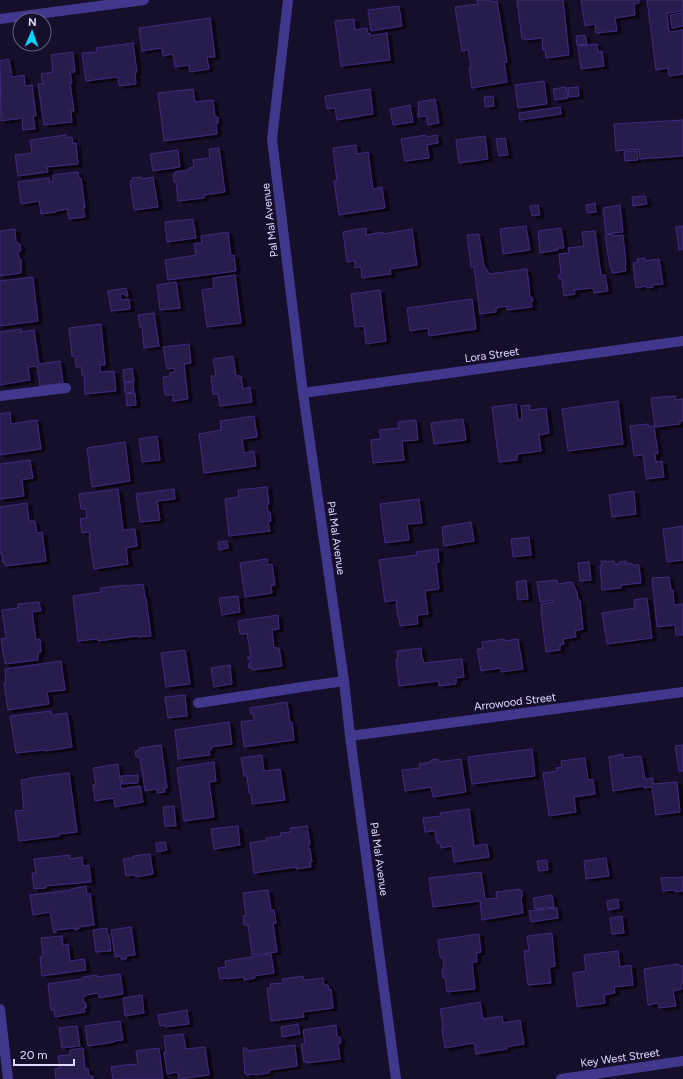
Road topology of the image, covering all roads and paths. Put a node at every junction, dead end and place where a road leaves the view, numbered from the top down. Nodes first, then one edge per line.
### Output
1 (144, 0) edge
2 (288, 0) edge
3 (110, 2) edge
4 (0, 19) edge
5 (683, 341) edge
6 (66, 388) dead end
7 (304, 393) junction
8 (0, 396) edge
9 (344, 681) junction
10 (683, 692) edge
11 (198, 703) dead end
12 (350, 736) junction
13 (0, 1009) edge
14 (683, 1062) edge
15 (8, 1079) edge
16 (396, 1079) edge
17 (561, 1079) edge

1 - 3 street
2 - 7 street, Pal Mal Avenue
3 - 4 street
5 - 7 street, Lora Street
6 - 8 street
7 - 9 street, Pal Mal Avenue
9 - 11 street
9 - 12 street, Pal Mal Avenue
10 - 12 street, Arrowood Street
12 - 16 street, Pal Mal Avenue
13 - 15 street
14 - 17 street, Key West Street

